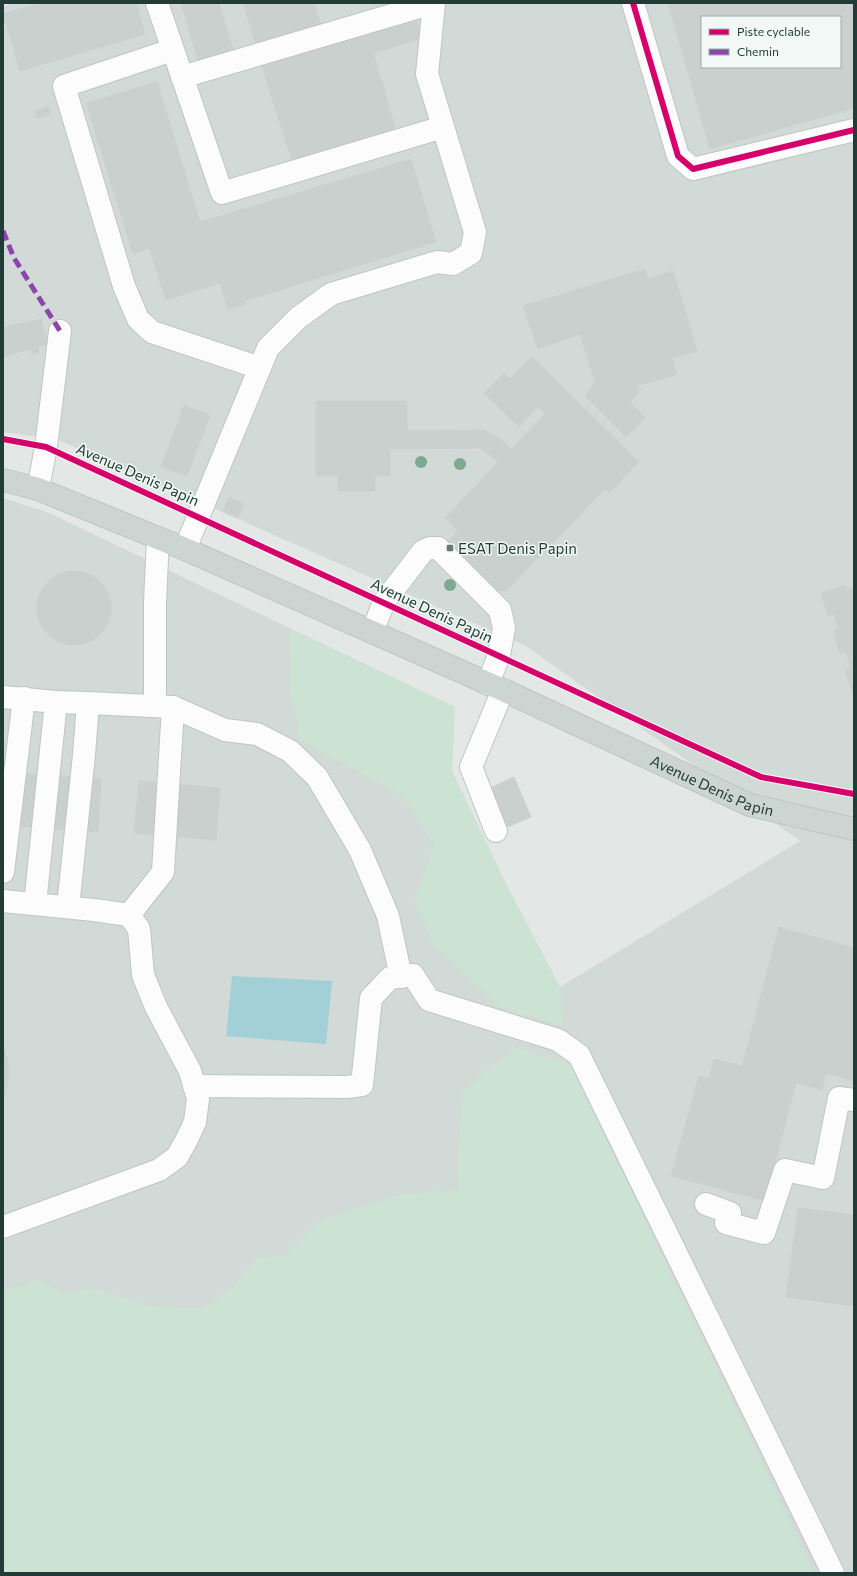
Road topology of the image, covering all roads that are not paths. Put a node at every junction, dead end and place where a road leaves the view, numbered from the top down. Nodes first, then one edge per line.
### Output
1 (157, 3) edge
2 (433, 3) edge
3 (633, 3) edge
4 (172, 50) junction
5 (182, 77) junction
6 (443, 127) junction
7 (854, 130) edge
8 (60, 331) dead end
9 (260, 368) junction
10 (3, 480) edge
11 (38, 489) junction
12 (158, 538) junction
13 (185, 550) junction
14 (372, 632) junction
15 (496, 687) junction
16 (13, 698) edge
17 (56, 702) junction
18 (88, 703) junction
19 (164, 707) junction
20 (854, 829) edge
21 (496, 831) dead end
22 (3, 872) edge
23 (3, 900) edge
24 (35, 904) junction
25 (68, 907) junction
26 (129, 915) junction
27 (401, 977) junction
28 (194, 1086) junction
29 (854, 1100) edge
30 (706, 1204) dead end
31 (3, 1227) edge
32 (833, 1573) edge

1 - 4 street
2 - 5 street
2 - 6 street
3 - 7 street
4 - 5 street
4 - 9 street
5 - 6 street
6 - 9 street
8 - 11 street
9 - 13 street
10 - 11 main road, Avenue Denis Papin
11 - 12 main road, Avenue Denis Papin
12 - 13 main road, Avenue Denis Papin
12 - 19 street
13 - 14 main road, Avenue Denis Papin
14 - 15 main road, Avenue Denis Papin
14 - 15 street
15 - 20 main road, Avenue Denis Papin
15 - 21 street
16 - 17 street
16 - 22 street
17 - 18 street
17 - 24 street
18 - 19 street
18 - 25 street
19 - 26 street
19 - 27 street
23 - 24 street
24 - 25 street
25 - 26 street
26 - 28 street
27 - 28 street
27 - 32 street
28 - 31 street
29 - 30 street

